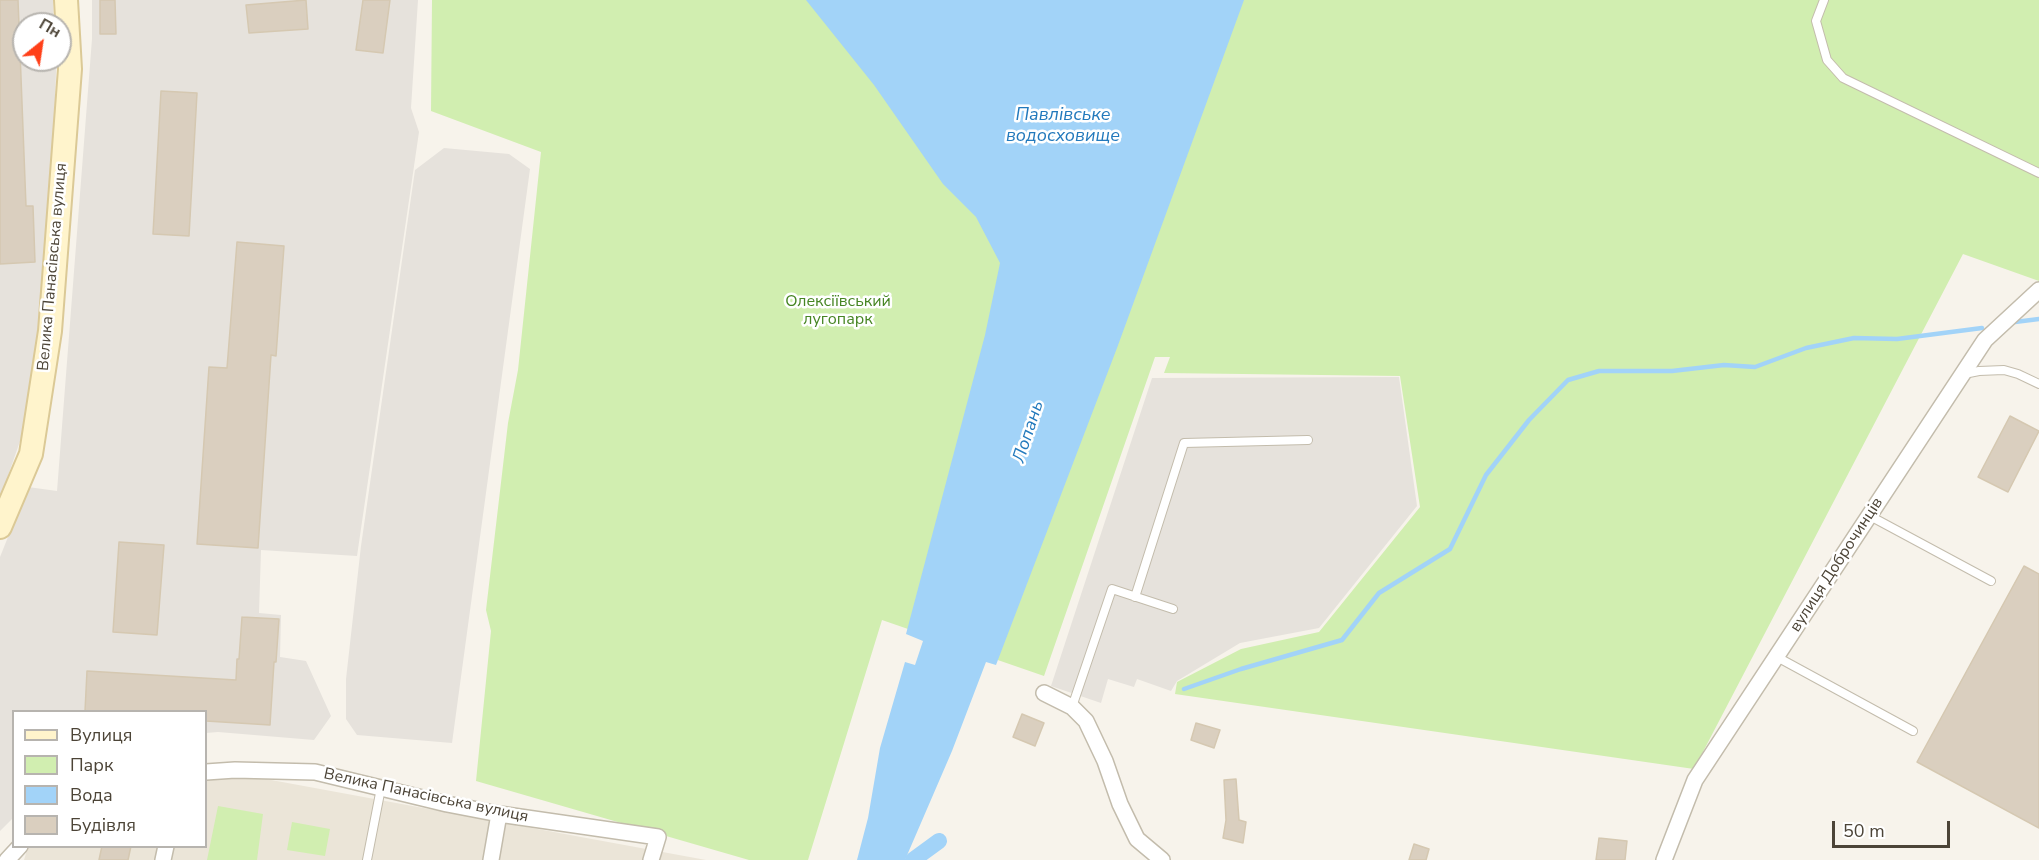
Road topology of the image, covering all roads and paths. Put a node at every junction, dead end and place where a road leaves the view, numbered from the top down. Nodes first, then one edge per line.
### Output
1 (66, 0) edge
2 (1824, 0) edge
3 (2039, 173) edge
4 (2039, 290) edge
5 (1962, 374) junction
6 (2039, 384) edge
7 (1308, 440) dead end
8 (1869, 516) junction
9 (0, 527) edge
10 (1991, 581) dead end
11 (1135, 597) junction
12 (1173, 609) dead end
13 (1777, 657) junction
14 (1044, 693) dead end
15 (1072, 707) junction
16 (1913, 731) dead end
17 (207, 772) edge
18 (381, 788) junction
19 (499, 814) junction
20 (18, 848) edge
21 (7, 860) edge
22 (367, 860) edge
23 (491, 860) edge
24 (651, 860) edge
25 (1162, 860) edge
26 (1664, 860) edge

1 - 9 street, Велика Панасівська вулиця
2 - 3 lane
4 - 5 street, вулиця Доброчинців
5 - 6 lane
5 - 8 street, вулиця Доброчинців
7 - 11 lane
8 - 10 lane
8 - 13 street, вулиця Доброчинців
11 - 12 lane
11 - 15 lane
13 - 16 lane
13 - 26 street, вулиця Доброчинців
14 - 15 street
15 - 25 street
17 - 18 street, Велика Панасівська вулиця
18 - 19 street, Велика Панасівська вулиця
18 - 22 lane
19 - 23 street
19 - 24 street, Велика Панасівська вулиця
20 - 21 street

